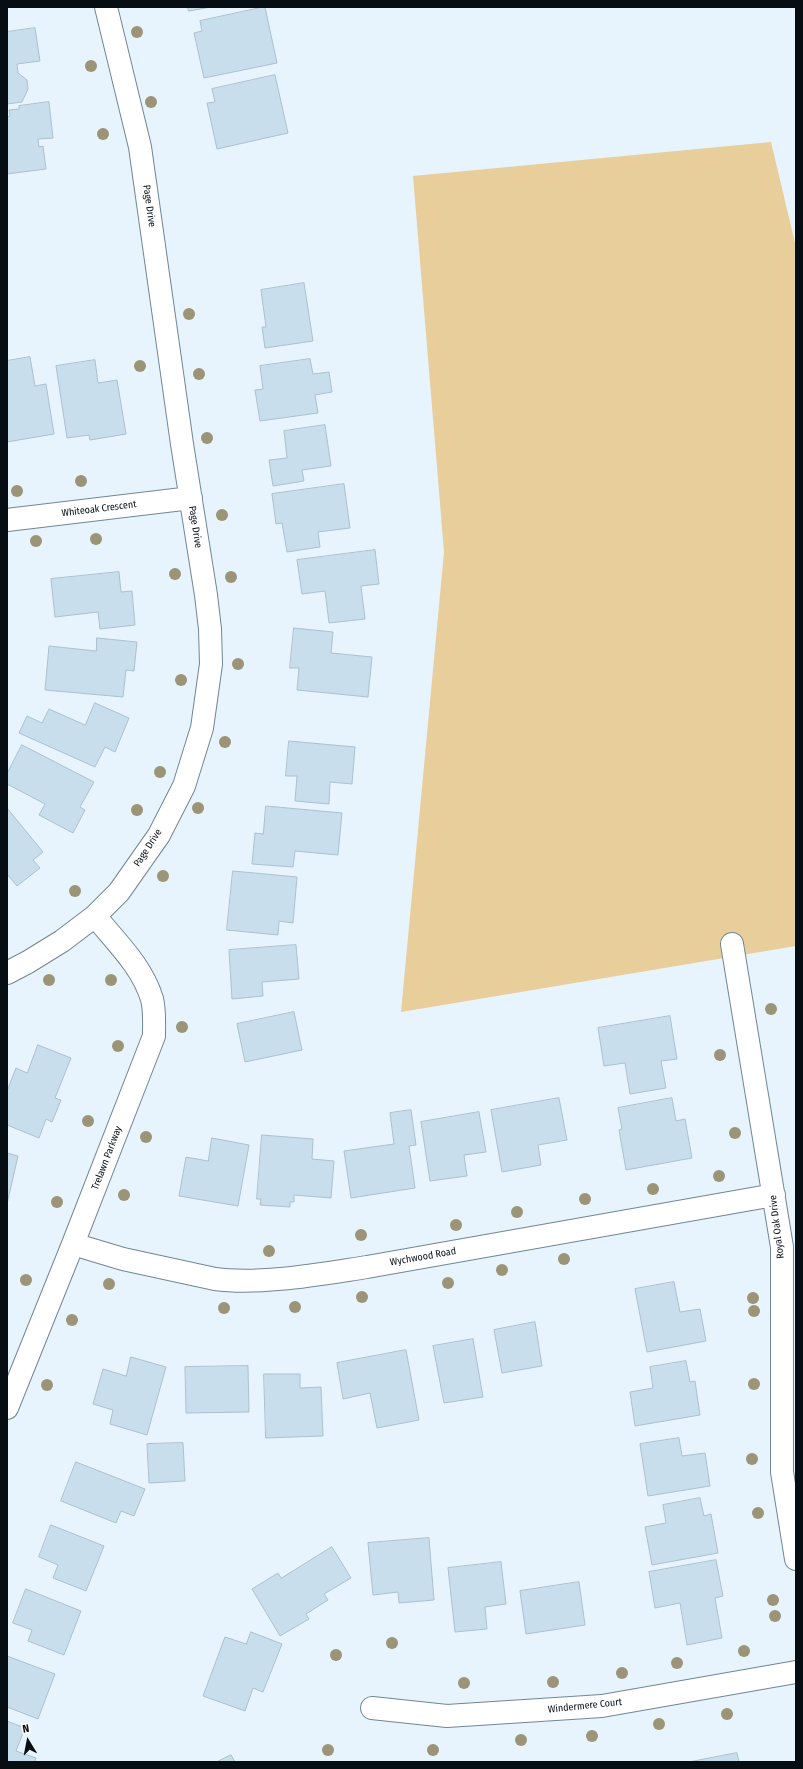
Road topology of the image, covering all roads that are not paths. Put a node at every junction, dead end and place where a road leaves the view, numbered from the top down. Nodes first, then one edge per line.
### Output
1 (106, 7) edge
2 (191, 498) junction
3 (7, 520) edge
4 (95, 916) junction
5 (732, 944) dead end
6 (7, 973) edge
7 (774, 1195) junction
8 (74, 1244) junction
9 (7, 1408) edge
10 (796, 1559) edge
11 (796, 1672) edge
12 (372, 1708) dead end

1 - 2 street, Page Drive
2 - 3 street, Whiteoak Crescent
2 - 4 street, Page Drive
4 - 6 street, Page Drive
4 - 8 street, Trelawn Parkway
5 - 7 street, Royal Oak Drive
7 - 8 street, Wychwood Road
7 - 10 street, Royal Oak Drive
8 - 9 street, Trelawn Parkway
11 - 12 street, Windermere Court

